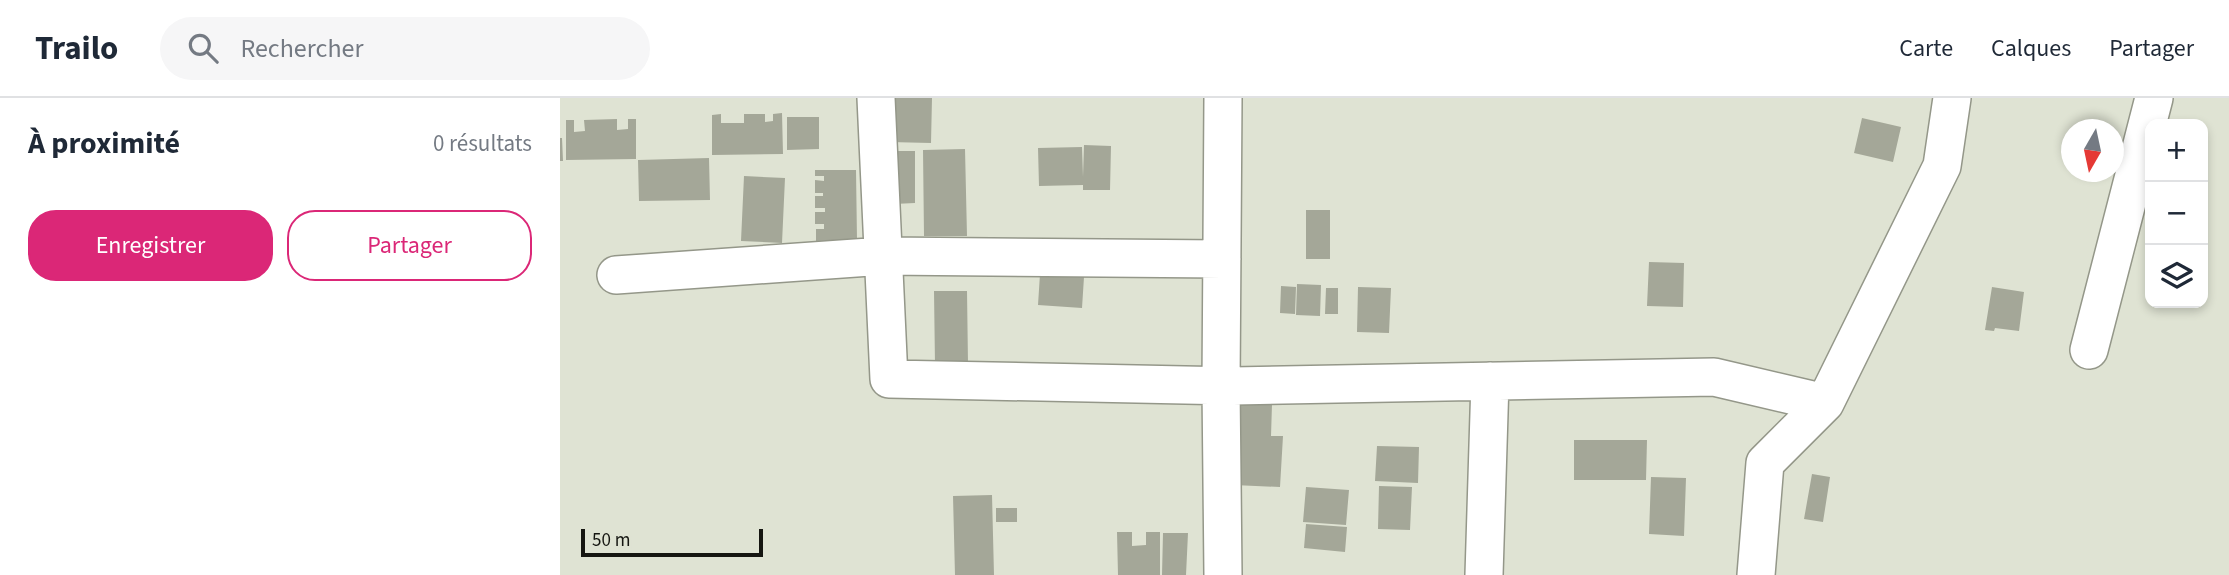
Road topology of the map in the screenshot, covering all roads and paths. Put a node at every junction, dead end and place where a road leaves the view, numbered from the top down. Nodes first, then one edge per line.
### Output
1 (876, 98) edge
2 (1223, 98) edge
3 (1952, 98) edge
4 (2154, 98) edge
5 (884, 256) junction
6 (1222, 259) junction
7 (617, 275) dead end
8 (2089, 350) dead end
9 (1490, 381) junction
10 (1221, 386) junction
11 (1825, 403) junction
12 (1223, 575) edge
13 (1484, 575) edge
14 (1756, 575) edge

1 - 5 street
2 - 6 street
3 - 11 street
4 - 8 street
5 - 6 street
5 - 7 street
5 - 10 street
6 - 10 street
9 - 10 street
9 - 11 street
9 - 13 street
10 - 12 street
11 - 14 street

